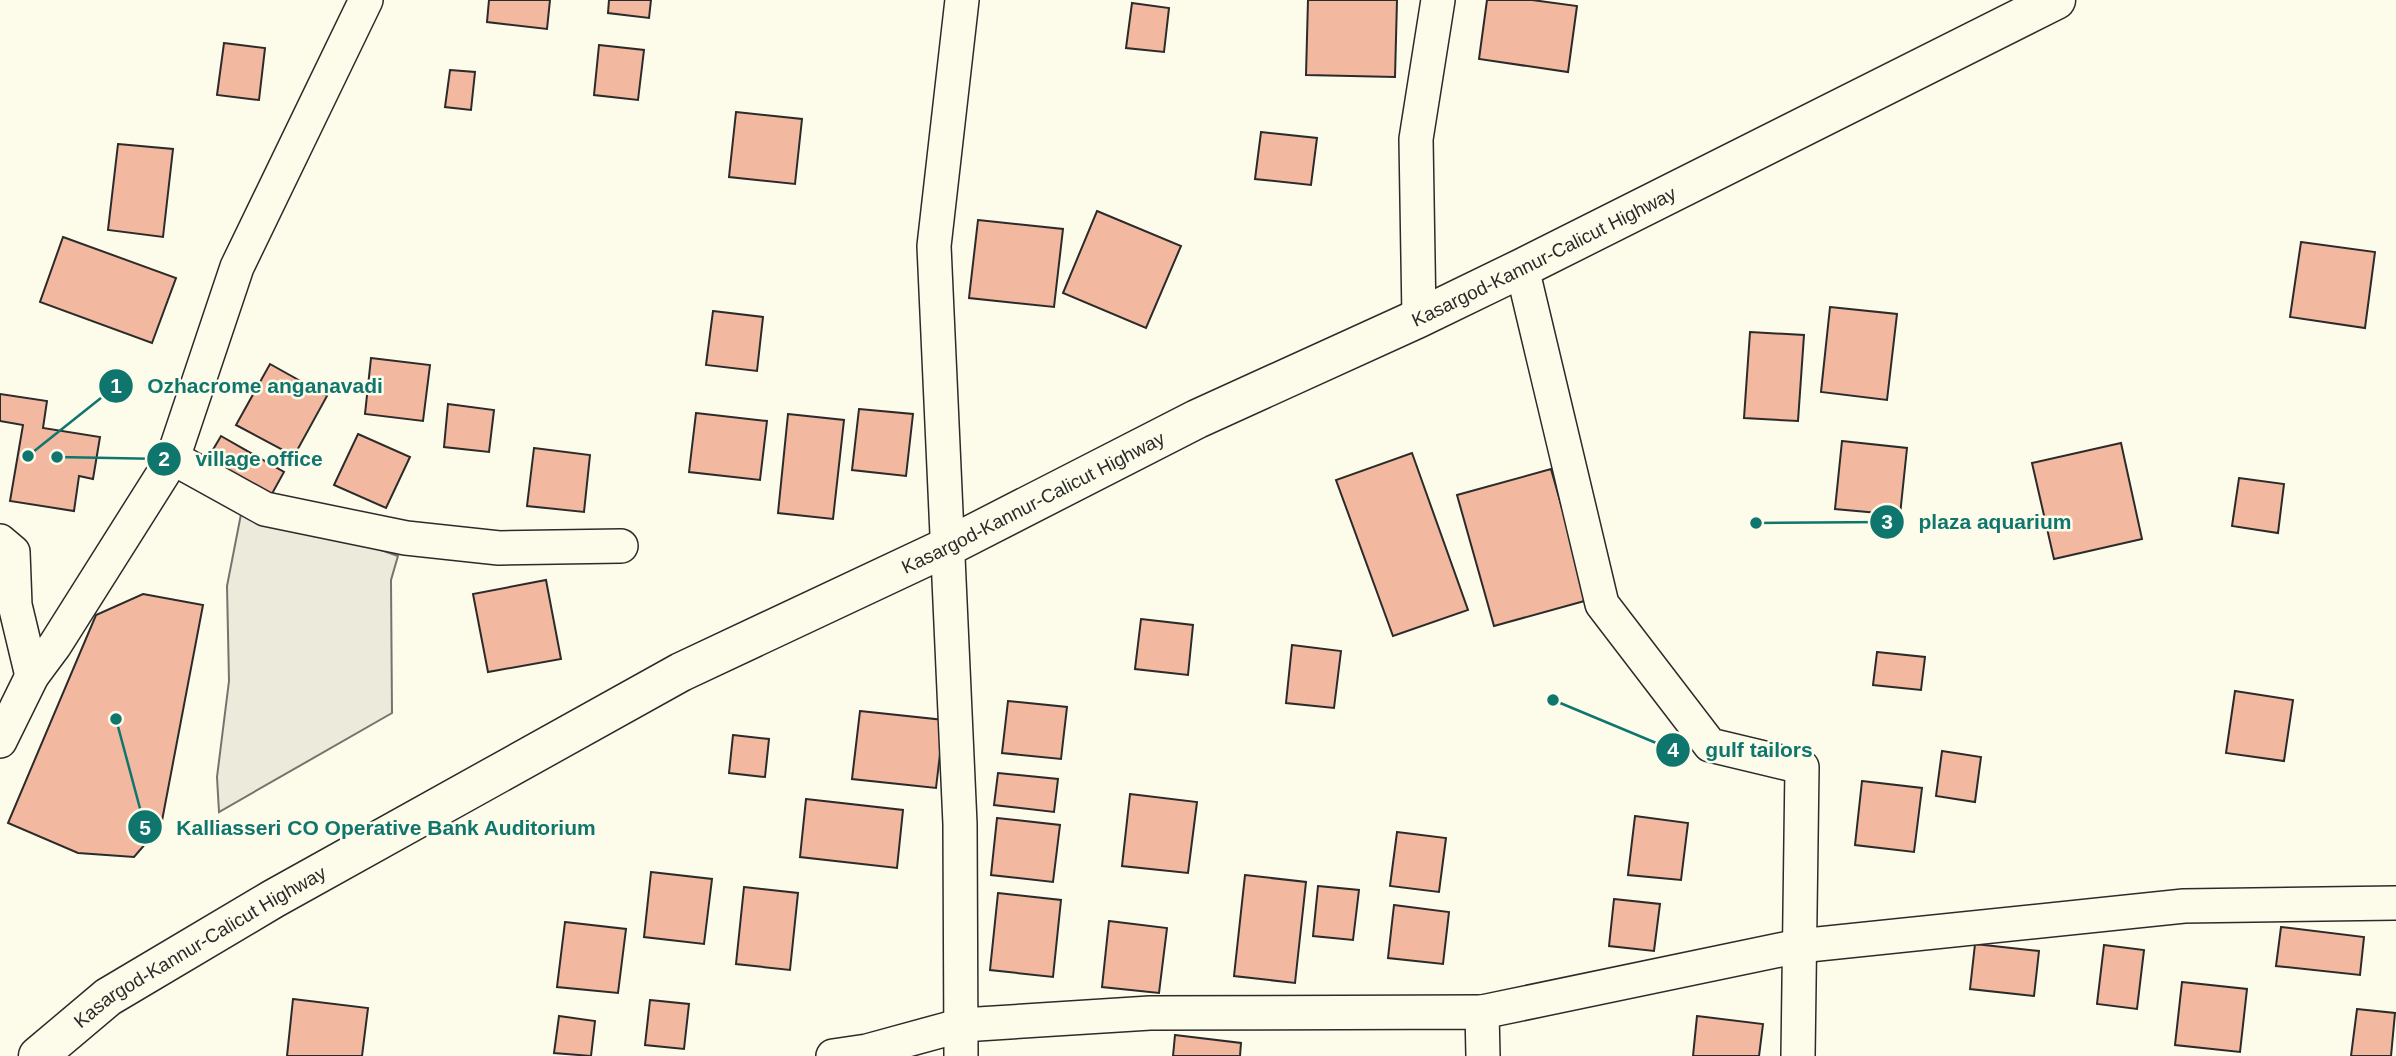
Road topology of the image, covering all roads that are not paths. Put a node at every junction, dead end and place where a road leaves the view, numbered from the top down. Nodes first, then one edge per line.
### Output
1 (366, 0) edge
2 (962, 0) edge
3 (1437, 0) edge
4 (2056, 0) edge
5 (1522, 268) junction
6 (1419, 318) junction
7 (173, 458) junction
8 (0, 541) edge
9 (621, 546) dead end
10 (947, 547) junction
11 (32, 676) junction
12 (0, 741) edge
13 (2396, 903) edge
14 (1799, 946) junction
15 (1482, 1012) junction
16 (961, 1041) edge
17 (38, 1056) edge
18 (833, 1056) edge
19 (1483, 1056) edge
20 (1798, 1056) edge

1 - 7 street
2 - 10 street
3 - 6 street
4 - 5 highway, Kasargod-Kannur-Calicut Highway
5 - 6 highway, Kasargod-Kannur-Calicut Highway
5 - 14 street
6 - 10 highway, Kasargod-Kannur-Calicut Highway
7 - 9 street
7 - 11 street
8 - 11 street
10 - 16 street
10 - 17 highway, Kasargod-Kannur-Calicut Highway
11 - 12 street
13 - 14 street
14 - 15 street
14 - 20 street
15 - 16 street
15 - 19 street
16 - 18 street

